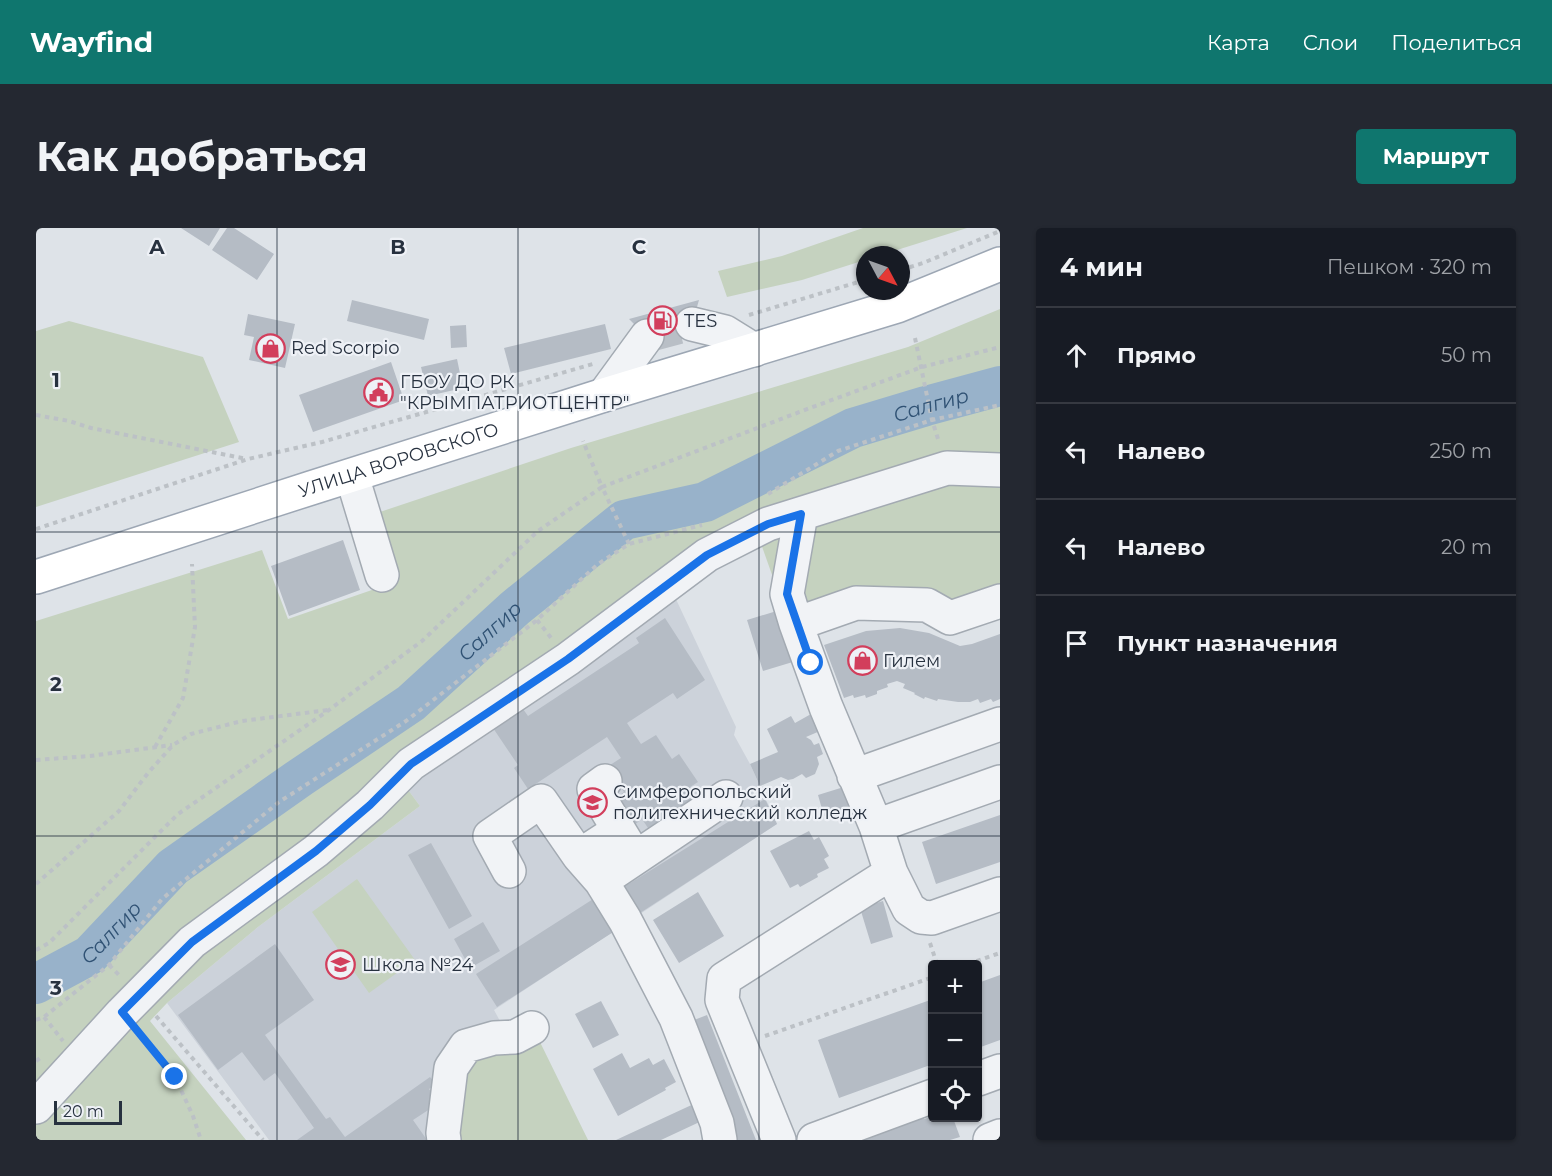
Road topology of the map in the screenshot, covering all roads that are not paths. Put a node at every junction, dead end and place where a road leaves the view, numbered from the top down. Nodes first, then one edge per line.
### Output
1 (1000, 264) edge
2 (692, 324) tunnel mouth
3 (641, 344) tunnel mouth
4 (754, 350) junction
5 (604, 396) junction
6 (1000, 470) edge
7 (352, 476) junction
8 (801, 514) junction
9 (382, 575) dead end
10 (36, 577) edge
11 (1000, 602) edge
12 (796, 624) junction
13 (1000, 724) edge
14 (855, 776) junction
15 (605, 781) dead end
16 (1000, 782) edge
17 (726, 797) dead end
18 (876, 826) junction
19 (627, 844) junction
20 (579, 856) junction
21 (509, 871) dead end
22 (891, 873) junction
23 (601, 881) junction
24 (1000, 894) edge
25 (722, 1000) junction
26 (676, 1018) junction
27 (532, 1028) dead end
28 (1000, 1071) edge
29 (982, 1078) edge
30 (928, 1098) edge
31 (36, 1107) edge
32 (1000, 1136) edge
33 (444, 1140) edge
34 (720, 1140) edge
35 (778, 1140) edge
36 (814, 1140) edge
37 (990, 1140) edge

1 - 4 main road, УЛИЦА ВОРОВСКОГО
2 - 4 street
3 - 5 street
4 - 5 main road, УЛИЦА ВОРОВСКОГО
5 - 7 main road, УЛИЦА ВОРОВСКОГО
6 - 8 street
7 - 9 street
7 - 10 main road, УЛИЦА ВОРОВСКОГО
8 - 12 street
8 - 31 street
11 - 12 street
12 - 14 street
13 - 14 street
14 - 18 street
15 - 19 street
16 - 18 street
17 - 19 street
18 - 22 street
19 - 20 street
19 - 23 street
20 - 21 street
20 - 23 street
22 - 24 street
22 - 25 street
23 - 26 street
25 - 26 street
25 - 35 street
26 - 34 street
27 - 33 street
28 - 29 street
30 - 36 street
32 - 37 street

